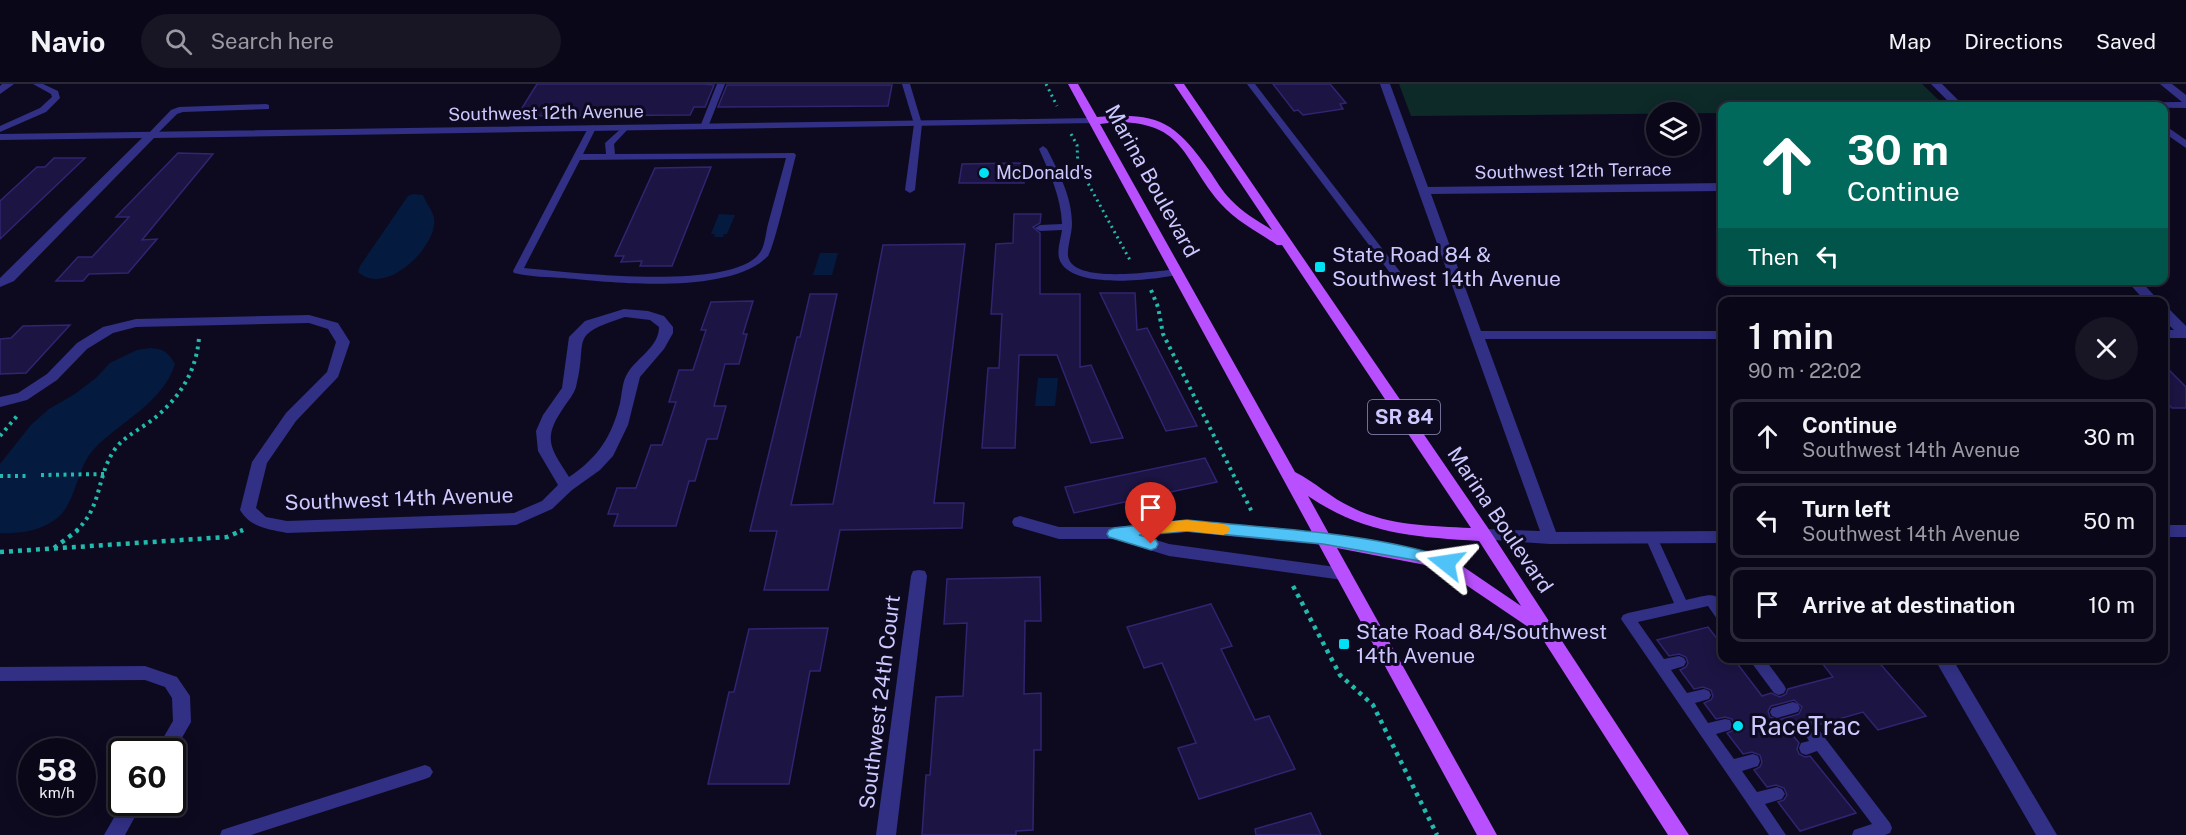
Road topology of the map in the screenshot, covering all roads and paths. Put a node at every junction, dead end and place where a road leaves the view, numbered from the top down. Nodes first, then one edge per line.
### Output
1 (9, 84) edge
2 (37, 84) edge
3 (721, 84) edge
4 (906, 84) edge
5 (1046, 84) edge
6 (1073, 84) edge
7 (1179, 84) edge
8 (1251, 84) edge
9 (1385, 84) edge
10 (1936, 84) edge
11 (2165, 84) edge
12 (0, 91) edge
13 (2186, 100) edge
14 (1955, 102) edge
15 (2168, 105) edge
16 (2186, 105) edge
17 (266, 107) dead end
18 (1093, 121) junction
19 (1065, 122) junction
20 (918, 124) junction
21 (704, 127) junction
22 (592, 128) junction
23 (625, 128) junction
24 (0, 129) edge
25 (2168, 131) edge
26 (151, 135) junction
27 (0, 136) edge
28 (2186, 145) edge
29 (1043, 150) dead end
30 (578, 157) junction
31 (611, 157) junction
32 (1718, 187) edge
33 (910, 190) dead end
34 (1424, 191) junction
35 (1067, 227) junction
36 (1040, 228) dead end
37 (1289, 247) junction
38 (1177, 272) junction
39 (1141, 275) junction
40 (0, 283) edge
41 (1404, 284) dead end
42 (2137, 285) edge
43 (2149, 297) edge
44 (2168, 316) edge
45 (207, 321) junction
46 (2168, 334) edge
47 (2186, 334) edge
48 (1475, 335) junction
49 (1718, 335) edge
50 (0, 402) edge
51 (102, 474) junction
52 (1289, 475) junction
53 (0, 476) edge
54 (26, 476) dead end
55 (41, 476) dead end
56 (567, 486) junction
57 (261, 522) junction
58 (1020, 522) dead end
59 (2168, 531) edge
60 (2186, 531) edge
61 (1114, 534) junction
62 (1263, 534) junction
63 (1484, 535) junction
64 (1651, 537) junction
65 (1718, 537) edge
66 (1550, 538) junction
67 (1323, 539) junction
68 (54, 548) junction
69 (0, 552) edge
70 (1281, 564) junction
71 (1343, 574) junction
72 (919, 576) dead end
73 (1682, 607) junction
74 (1718, 610) edge
75 (1547, 633) junction
76 (1679, 662) dead end
77 (1758, 663) edge
78 (1945, 663) edge
79 (1661, 666) junction
80 (0, 674) edge
81 (1768, 683) dead end
82 (1704, 694) dead end
83 (1684, 700) junction
84 (1793, 708) dead end
85 (1777, 712) dead end
86 (1725, 725) dead end
87 (1807, 726) dead end
88 (1705, 730) junction
89 (172, 738) edge
90 (1753, 761) dead end
91 (1731, 767) junction
92 (424, 772) dead end
93 (1777, 794) dead end
94 (1754, 800) junction
95 (126, 816) edge
96 (1771, 832) edge
97 (114, 835) edge
98 (228, 835) edge
99 (886, 835) edge
100 (1437, 835) edge
101 (1487, 835) edge
102 (1679, 835) edge
103 (1860, 835) edge
104 (2047, 835) edge

1 - 12 street
2 - 24 lane
3 - 21 lane
4 - 20 lane
5 - 19 path
6 - 18 main road, Marina Boulevard
7 - 37 main road, Marina Boulevard / SR 84
8 - 41 lane
9 - 34 street
10 - 14 street
11 - 13 street
15 - 16 street
17 - 26 lane
18 - 19 street, Southwest 12th Avenue
18 - 37 main road
18 - 38 main road, Marina Boulevard
19 - 20 street, Southwest 12th Avenue
19 - 39 path
20 - 21 street, Southwest 12th Avenue
20 - 33 lane
21 - 23 street, Southwest 12th Avenue
22 - 23 street, Southwest 12th Avenue
22 - 26 street, Southwest 12th Avenue
22 - 30 lane
23 - 31 lane
25 - 28 street
26 - 27 street, Southwest 12th Avenue
26 - 40 street
29 - 35 lane
30 - 31 lane
30 - 31 lane
32 - 34 street, Southwest 12th Terrace
34 - 48 street
35 - 36 lane
35 - 39 lane
37 - 63 main road, Marina Boulevard / SR 84
38 - 39 lane
38 - 52 main road, Marina Boulevard
39 - 62 path
42 - 43 street
44 - 47 street
45 - 50 street
45 - 51 path
45 - 57 street
46 - 47 street
48 - 49 street
48 - 66 street
51 - 55 path
51 - 68 path
52 - 63 main road
52 - 67 main road, Marina Boulevard
53 - 54 path
56 - 56 street, Southwest 14th Avenue
56 - 57 street, Southwest 14th Avenue
57 - 68 path
58 - 61 street
59 - 60 street
61 - 62 street
61 - 70 street
62 - 67 street
63 - 66 street
63 - 75 main road, Marina Boulevard / SR 84
64 - 65 street
64 - 66 street
64 - 73 lane
67 - 71 main road, Marina Boulevard
67 - 75 main road
68 - 69 path
70 - 71 street
70 - 100 path
71 - 101 main road, Marina Boulevard
72 - 99 street, Southwest 24th Court
73 - 74 lane
73 - 79 lane
75 - 102 main road, Marina Boulevard / SR 84
76 - 79 lane
77 - 81 lane
78 - 104 street
79 - 83 lane
80 - 89 street
82 - 83 lane
83 - 88 lane
84 - 85 lane
86 - 88 lane
87 - 103 lane
88 - 91 lane
90 - 91 lane
91 - 94 lane
92 - 98 lane
93 - 94 lane
94 - 96 lane
95 - 97 street

